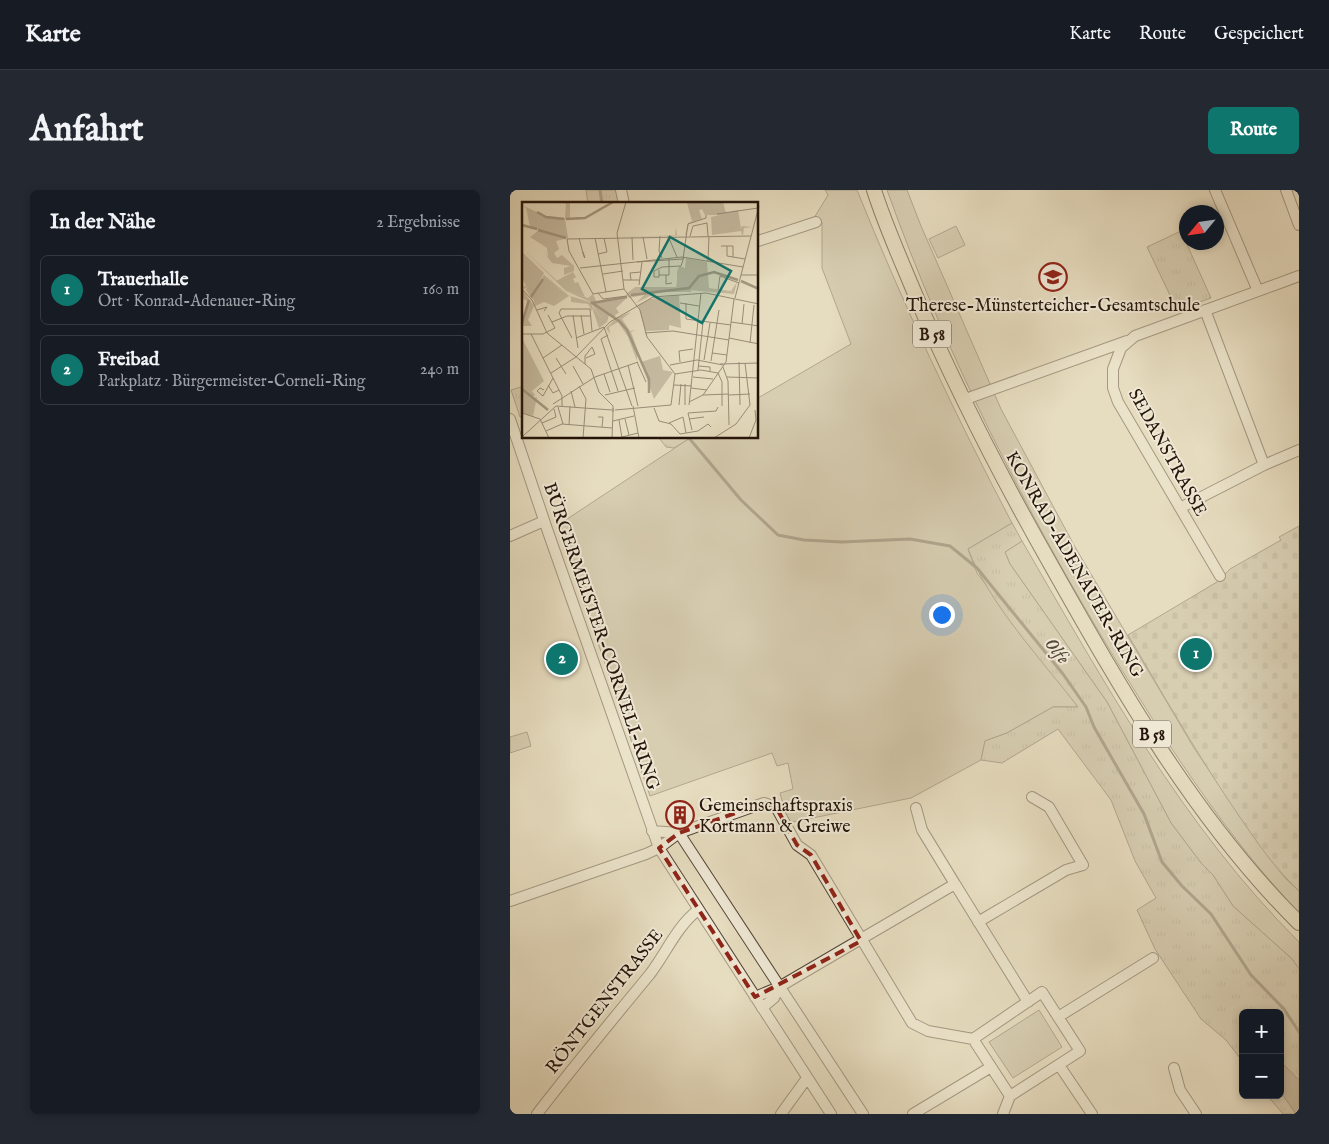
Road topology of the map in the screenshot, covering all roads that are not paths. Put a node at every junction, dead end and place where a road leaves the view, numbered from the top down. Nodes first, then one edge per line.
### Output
1 (874, 190) edge
2 (1215, 190) edge
3 (1286, 190) edge
4 (816, 222) dead end
5 (1299, 225) edge
6 (759, 241) edge
7 (1299, 276) edge
8 (1258, 291) junction
9 (1205, 310) junction
10 (1128, 341) junction
11 (963, 400) junction
12 (510, 418) edge
13 (1299, 450) edge
14 (1264, 465) junction
15 (1180, 508) junction
16 (544, 521) junction
17 (510, 536) edge
18 (1220, 576) dead end
19 (1032, 797) dead end
20 (916, 808) dead end
21 (652, 831) junction
22 (679, 833) junction
23 (659, 848) junction
24 (955, 884) junction
25 (510, 901) edge
26 (698, 910) junction
27 (978, 922) junction
28 (1299, 923) edge
29 (861, 941) junction
30 (1153, 958) dead end
31 (779, 987) junction
32 (755, 997) junction
33 (1028, 1002) junction
34 (762, 1008) junction
35 (1058, 1017) junction
36 (973, 1039) junction
37 (1058, 1064) junction
38 (991, 1067) junction
39 (1174, 1068) dead end
40 (807, 1078) junction
41 (1010, 1096) junction
42 (537, 1114) edge
43 (781, 1114) edge
44 (831, 1114) edge
45 (863, 1114) edge
46 (913, 1114) edge
47 (1002, 1114) edge
48 (1092, 1114) edge
49 (1196, 1114) edge

1 - 11 main road, KONRAD-ADENAUER-RING / B 58
2 - 8 street
3 - 5 street
4 - 6 street
7 - 8 street
8 - 9 street
9 - 10 street
9 - 14 street
10 - 11 street
10 - 15 street, SEDANSTRASSE
11 - 28 main road, KONRAD-ADENAUER-RING / B 58
12 - 16 street, BÜRGERMEISTER-CORNELI-RING
13 - 14 street
14 - 15 street
15 - 18 street, SEDANSTRASSE
16 - 17 street
16 - 21 street, BÜRGERMEISTER-CORNELI-RING
19 - 27 street
20 - 24 street
21 - 22 street
21 - 23 street, BÜRGERMEISTER-CORNELI-RING
22 - 23 street
22 - 29 street
22 - 31 street
23 - 25 street
23 - 26 street, BÜRGERMEISTER-CORNELI-RING
24 - 27 street
24 - 29 street
26 - 32 street, BÜRGERMEISTER-CORNELI-RING
26 - 42 street, RÖNTGENSTRASSE
27 - 33 street
29 - 31 street
29 - 36 street
30 - 35 street
31 - 32 street
31 - 34 street
31 - 45 street
32 - 34 street, BÜRGERMEISTER-CORNELI-RING
33 - 35 street
33 - 36 street
34 - 40 street, BÜRGERMEISTER-CORNELI-RING
35 - 37 street
36 - 38 street
37 - 41 street
37 - 48 street
38 - 41 street
38 - 46 street
39 - 49 street
40 - 43 street
40 - 44 street, BÜRGERMEISTER-CORNELI-RING
41 - 47 street

